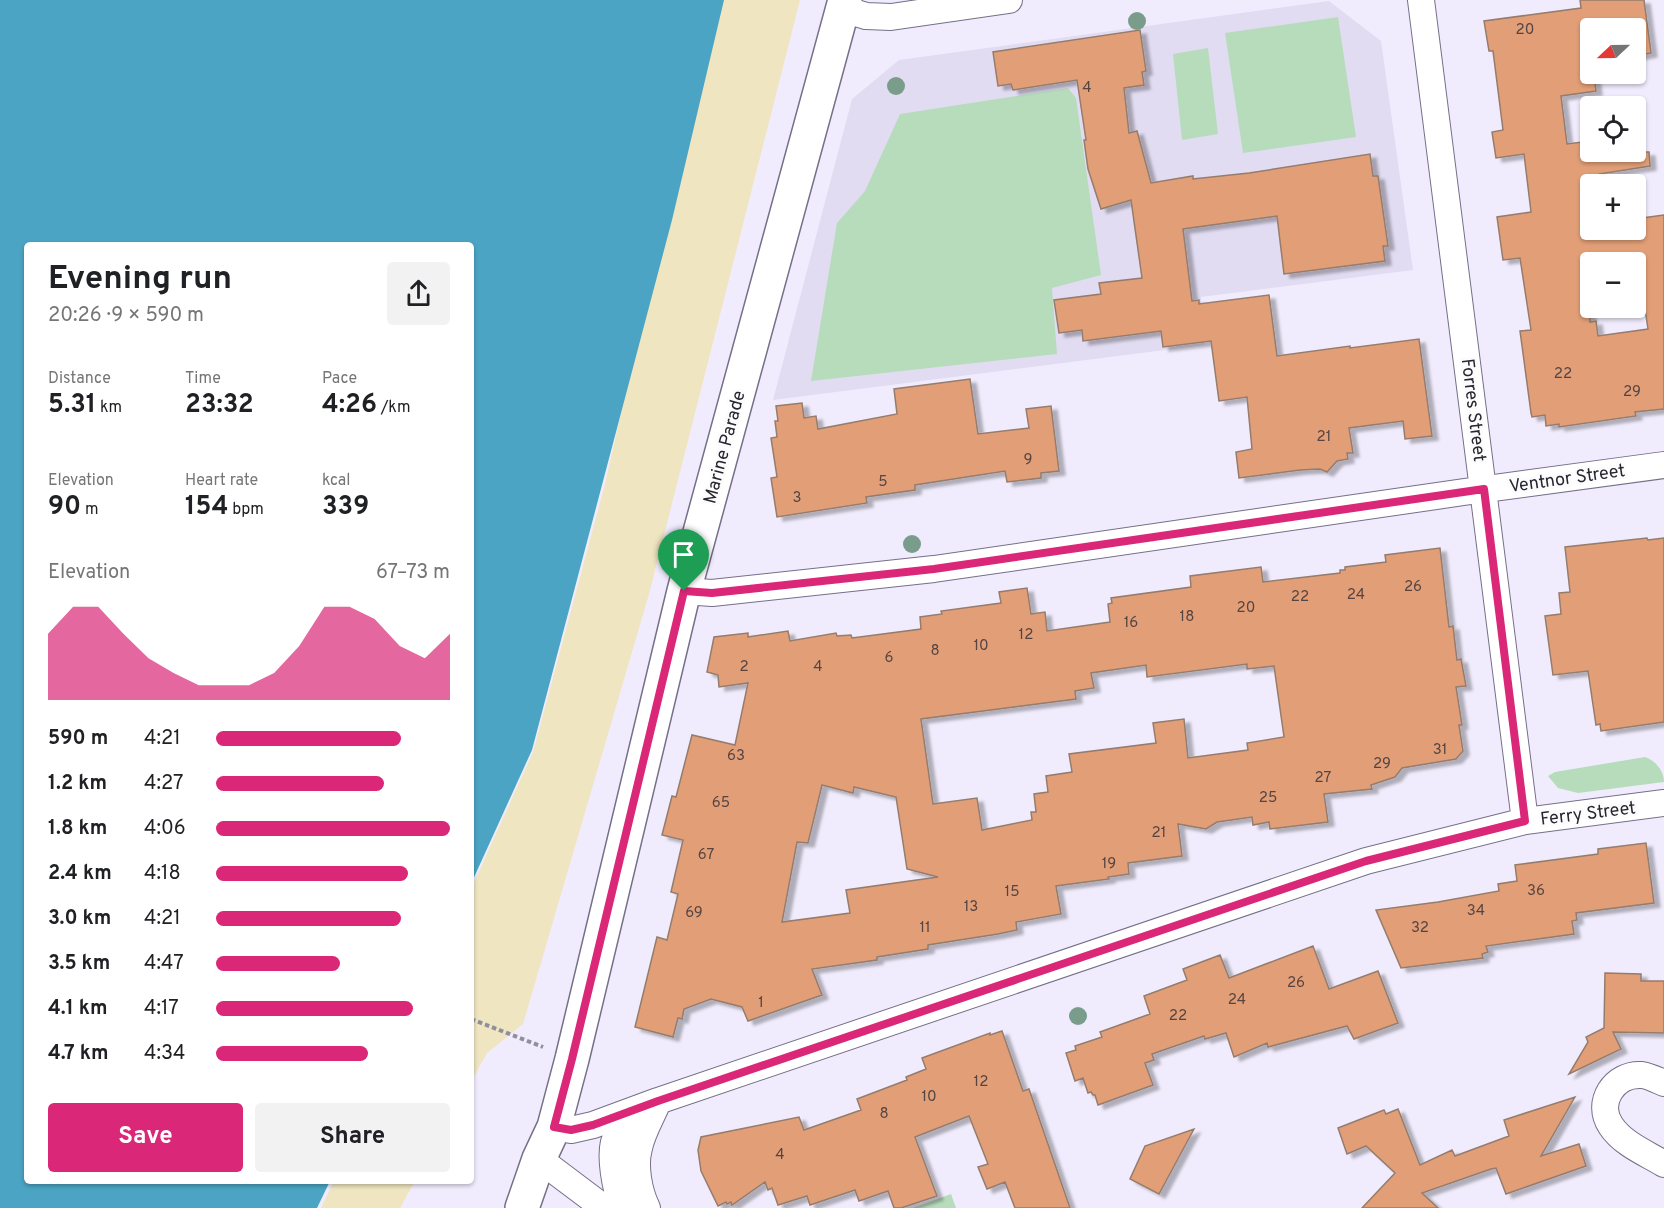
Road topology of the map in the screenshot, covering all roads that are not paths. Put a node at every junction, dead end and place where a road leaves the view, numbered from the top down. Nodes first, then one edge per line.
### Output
1 (1009, 0) edge
2 (1421, 0) edge
3 (844, 5) edge
4 (1664, 465) edge
5 (1484, 489) junction
6 (684, 591) junction
7 (1664, 803) edge
8 (1525, 821) junction
9 (1664, 1083) edge
10 (658, 1101) junction
11 (554, 1127) junction
12 (539, 1159) junction
13 (1664, 1164) edge
14 (522, 1208) edge
15 (576, 1208) edge
16 (610, 1208) edge
17 (647, 1208) edge

1 - 3 street
2 - 5 street, Forres Street
3 - 6 street, Marine Parade
4 - 5 street, Ventnor Street
5 - 6 street, Ventnor Street
5 - 8 street, Forres Street
6 - 11 street, Marine Parade
7 - 8 street, Ferry Street
8 - 10 street, Ferry Street
9 - 13 street
10 - 11 street, Ferry Street
10 - 16 street
10 - 17 street
11 - 12 street, Marine Parade
12 - 14 street, Marine Parade
12 - 16 street
15 - 16 street

